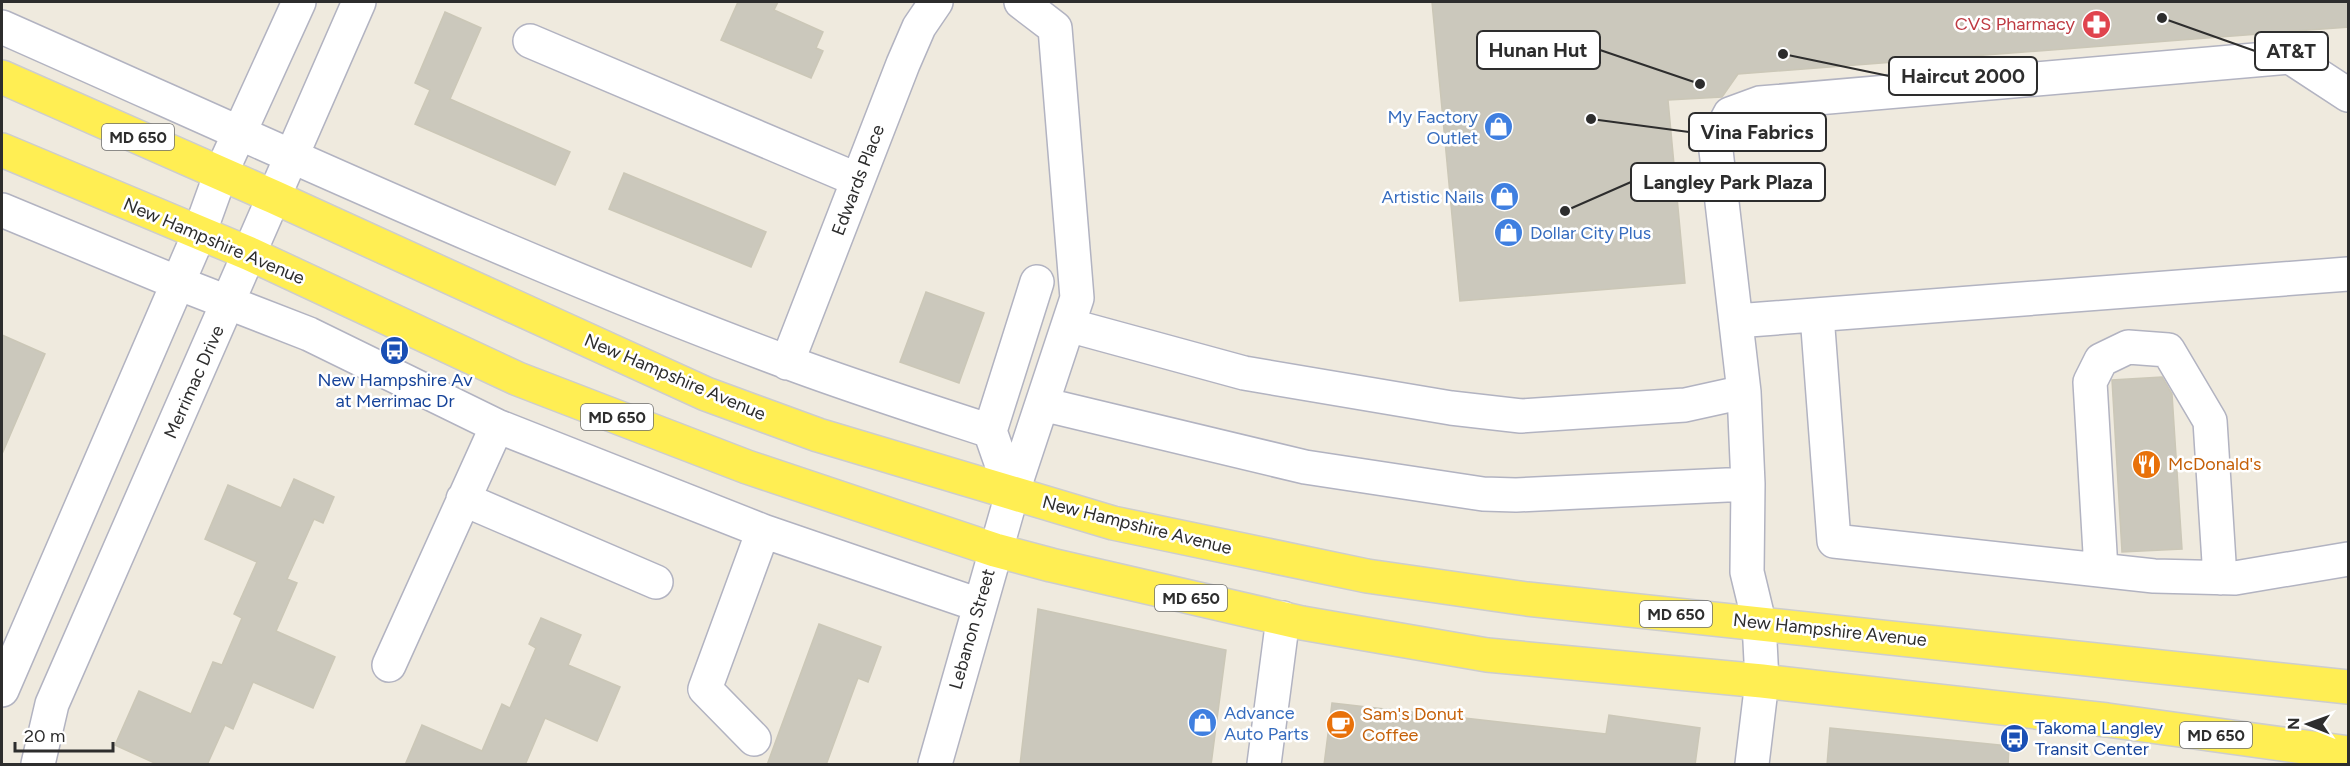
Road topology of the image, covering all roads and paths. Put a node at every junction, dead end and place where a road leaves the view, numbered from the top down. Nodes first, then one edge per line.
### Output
1 (299, 2) edge
2 (359, 2) edge
3 (936, 2) edge
4 (1021, 2) edge
5 (2, 27) edge
6 (530, 41) dead end
7 (2, 77) edge
8 (2349, 95) edge
9 (239, 132) junction
10 (2, 150) edge
11 (292, 156) junction
12 (221, 173) junction
13 (858, 180) junction
14 (274, 196) junction
15 (2, 210) edge
16 (199, 234) junction
17 (250, 254) junction
18 (2349, 274) edge
19 (1037, 282) dead end
20 (178, 283) junction
21 (229, 302) junction
22 (1816, 315) junction
23 (1736, 321) junction
24 (1068, 324) junction
25 (788, 363) junction
26 (1744, 392) junction
27 (1042, 404) junction
28 (497, 426) junction
29 (990, 431) junction
30 (1748, 484) junction
31 (1012, 494) junction
32 (463, 499) junction
33 (763, 531) junction
34 (995, 550) junction
35 (2349, 559) edge
36 (2101, 570) junction
37 (2220, 578) junction
38 (656, 582) dead end
39 (979, 605) junction
40 (1283, 618) junction
41 (1759, 622) junction
42 (389, 665) dead end
43 (1762, 681) junction
44 (2349, 687) edge
45 (2, 690) edge
46 (52, 704) junction
47 (2349, 727) edge
48 (754, 739) dead end
49 (2327, 756) edge
50 (38, 765) edge
51 (936, 765) edge
52 (1264, 765) edge
53 (1752, 765) edge

1 - 9 street
2 - 11 street, Merrimac Drive
3 - 13 street, Edwards Place
4 - 24 street, Lebanon Street
5 - 9 street
6 - 13 street
7 - 12 main road, New Hampshire Avenue / MD 650
8 - 23 street
9 - 11 street
9 - 12 street
10 - 16 main road, New Hampshire Avenue / MD 650
11 - 14 street, Merrimac Drive
11 - 25 street
12 - 14 main road, New Hampshire Avenue / MD 650
12 - 16 street
13 - 25 street, Edwards Place
14 - 17 street, Merrimac Drive
14 - 31 main road, New Hampshire Avenue / MD 650
15 - 20 street
16 - 17 main road, New Hampshire Avenue / MD 650
16 - 20 street
17 - 21 street, Merrimac Drive
17 - 34 main road, New Hampshire Avenue / MD 650
18 - 22 street
19 - 29 street
20 - 21 street
20 - 45 street
21 - 28 street
21 - 46 street, Merrimac Drive
22 - 23 street
22 - 36 street
23 - 26 street
24 - 26 street
24 - 27 street, Lebanon Street
25 - 29 street
26 - 30 street
27 - 30 street
27 - 31 street, Lebanon Street
28 - 32 street
28 - 33 street
29 - 31 street
30 - 41 street
31 - 34 street, Lebanon Street
31 - 41 main road, New Hampshire Avenue / MD 650
32 - 38 street
32 - 42 street
33 - 39 street
33 - 48 street
34 - 39 street, Lebanon Street
34 - 40 main road, New Hampshire Avenue / MD 650
35 - 37 street
36 - 37 street
36 - 37 street
39 - 51 street, Lebanon Street
40 - 43 main road, New Hampshire Avenue / MD 650
40 - 52 street
41 - 43 street
41 - 44 main road, New Hampshire Avenue / MD 650
43 - 49 main road, New Hampshire Avenue / MD 650
43 - 53 street
45 - 46 street
46 - 50 street, Merrimac Drive
47 - 49 main road

